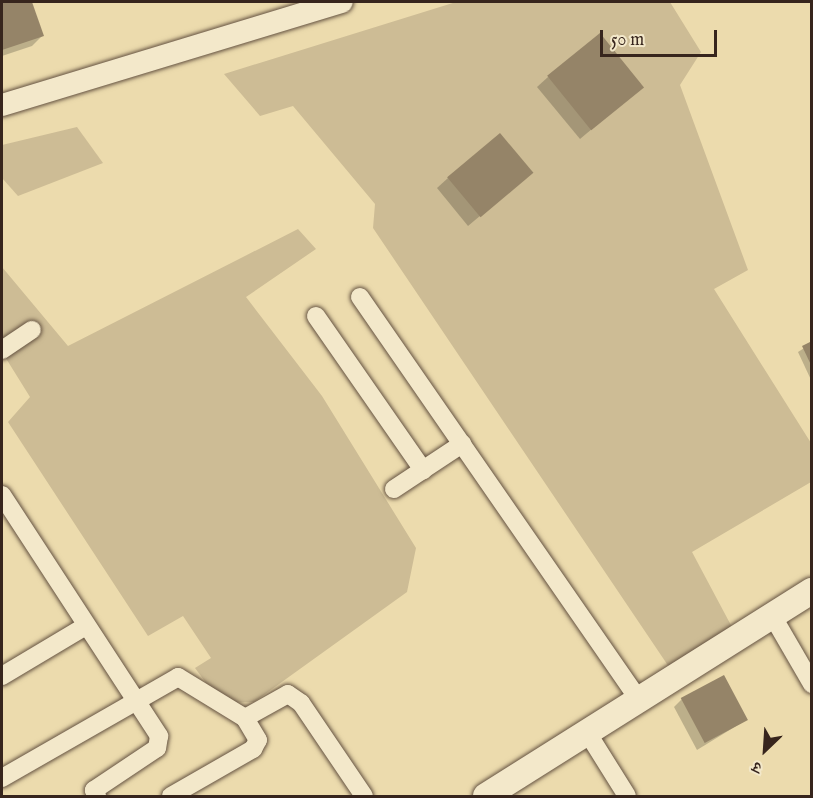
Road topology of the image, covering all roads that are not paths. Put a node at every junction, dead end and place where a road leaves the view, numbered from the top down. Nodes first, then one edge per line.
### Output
1 (342, 2) edge
2 (2, 105) edge
3 (360, 297) dead end
4 (316, 316) dead end
5 (32, 330) dead end
6 (2, 350) edge
7 (462, 444) junction
8 (423, 470) junction
9 (394, 489) dead end
10 (2, 495) edge
11 (812, 591) edge
12 (772, 615) junction
13 (86, 626) junction
14 (2, 676) edge
15 (812, 684) edge
16 (134, 698) junction
17 (638, 699) junction
18 (245, 718) junction
19 (587, 732) junction
20 (2, 778) edge
21 (498, 793) edge
22 (91, 794) edge
23 (171, 796) edge
24 (364, 796) edge
25 (627, 796) edge

1 - 2 street
3 - 7 street
4 - 8 street
5 - 6 street
7 - 8 street
7 - 17 street
8 - 9 street
10 - 13 street
11 - 12 main road
12 - 15 street
12 - 17 main road
13 - 14 street
13 - 16 street
16 - 18 street
16 - 20 street
16 - 22 street
17 - 19 main road
18 - 23 street
18 - 24 street
19 - 21 main road
19 - 25 street

